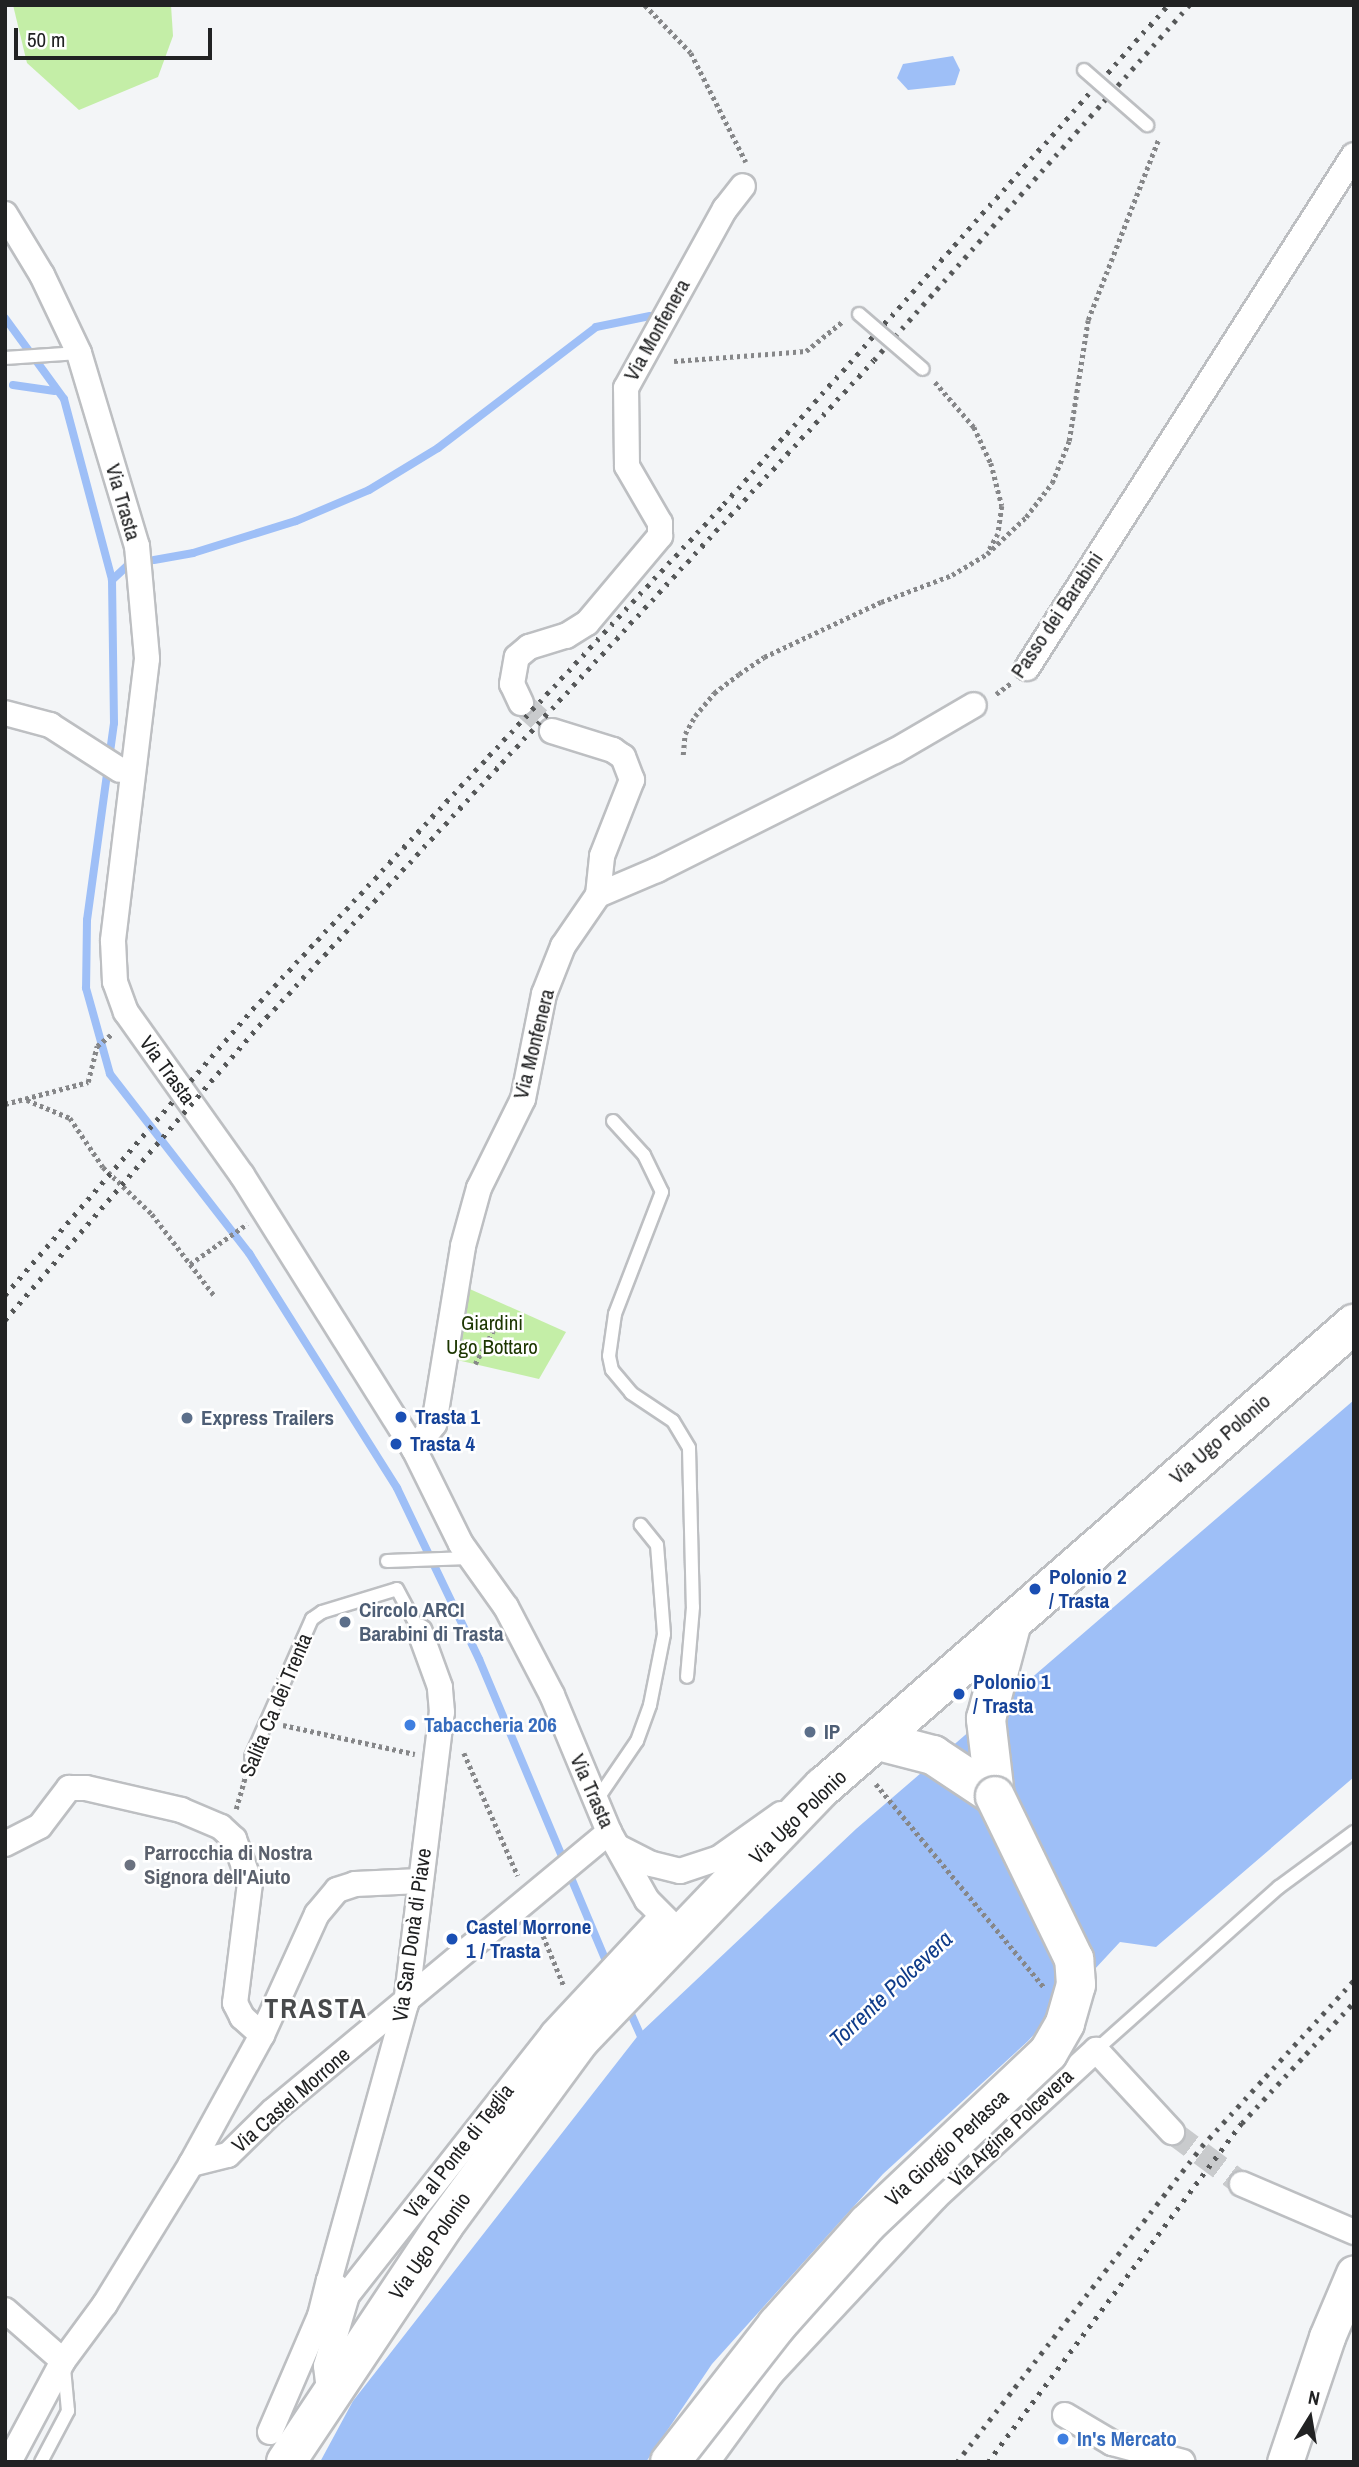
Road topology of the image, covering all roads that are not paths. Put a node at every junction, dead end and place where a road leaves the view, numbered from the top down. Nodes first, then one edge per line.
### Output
1 (1084, 70) dead end
2 (1147, 125) road end
3 (1354, 155) edge
4 (743, 186) road end
5 (5, 214) edge
6 (859, 314) road end
7 (79, 353) junction
8 (5, 358) edge
9 (923, 369) road end
10 (1027, 668) road end
11 (521, 703) tunnel mouth
12 (974, 705) road end
13 (5, 713) edge
14 (552, 732) tunnel mouth
15 (127, 775) junction
16 (598, 895) junction
17 (613, 1121) dead end
18 (1354, 1324) edge
19 (414, 1449) junction
20 (641, 1525) dead end
21 (462, 1559) junction
22 (387, 1561) dead end
23 (397, 1589) joint
24 (1014, 1617) junction
25 (420, 1632) joint
26 (687, 1677) dead end
27 (889, 1743) junction
28 (251, 1757) road end
29 (823, 1787) junction
30 (995, 1796) junction
31 (596, 1801) junction
32 (1354, 1832) edge
33 (608, 1840) junction
34 (5, 1844) edge
35 (419, 1881) junction
36 (663, 1933) junction
37 (406, 2004) junction
38 (585, 2010) junction
39 (262, 2035) junction
40 (1096, 2050) junction
41 (1172, 2132) tunnel mouth
42 (191, 2164) junction
43 (1242, 2184) tunnel mouth
44 (1354, 2232) edge
45 (1354, 2273) edge
46 (338, 2288) junction
47 (5, 2310) edge
48 (63, 2361) junction
49 (329, 2390) junction
50 (1065, 2415) dead end
51 (278, 2447) edge
52 (9, 2462) edge
53 (41, 2462) edge
54 (670, 2462) edge
55 (707, 2462) edge
56 (1182, 2462) edge
57 (1285, 2462) edge

1 - 2 lane, bridge
3 - 10 street, Passo dei Barabini
4 - 11 street, Via Monfenera
5 - 7 street, Via Trasta
6 - 9 lane, bridge
7 - 8 lane
7 - 15 street, Via Trasta
12 - 16 street
13 - 15 street
14 - 16 street, Via Monfenera
15 - 19 street, Via Trasta
16 - 19 street, Via Monfenera
17 - 26 lane
18 - 24 main road, Via Ugo Polonio
19 - 21 street, Via Trasta
20 - 31 lane
21 - 22 lane
21 - 31 street, Via Trasta
23 - 25 lane, Via San Donà di Piave
23 - 28 lane, Salita Ca dei Trenta
24 - 27 main road, Via Ugo Polonio
24 - 30 main road, Via Giorgio Perlasca
25 - 35 street, Via San Donà di Piave
27 - 29 main road, Via Ugo Polonio
27 - 30 main road
29 - 33 street, Via Trasta
29 - 36 main road, Via Ugo Polonio
30 - 54 main road, Via Giorgio Perlasca, bridge
31 - 33 street, Via Trasta
32 - 40 lane, Via Argine Polcevera
33 - 36 street, Via Trasta
33 - 37 street, Via Castel Morrone
34 - 39 street
35 - 37 street, Via San Donà di Piave
35 - 39 street, Via Castel Morrone
36 - 38 main road, Via Ugo Polonio
37 - 42 street, Via Castel Morrone
37 - 46 street, Via San Donà di Piave
38 - 46 street, Via al Ponte di Teglia
38 - 49 main road, Via Ugo Polonio
39 - 42 street, Via Castel Morrone
40 - 41 street
40 - 55 street, Via Argine Polcevera
42 - 48 street, Via Castel Morrone
43 - 44 street
45 - 57 main road
46 - 49 street, Via San Donà di Piave
46 - 51 street, Via San Donà di Piave
47 - 48 street
48 - 52 street, Via Castel Morrone
48 - 53 lane
49 - 51 main road, Via San Donà di Piave
50 - 56 street

